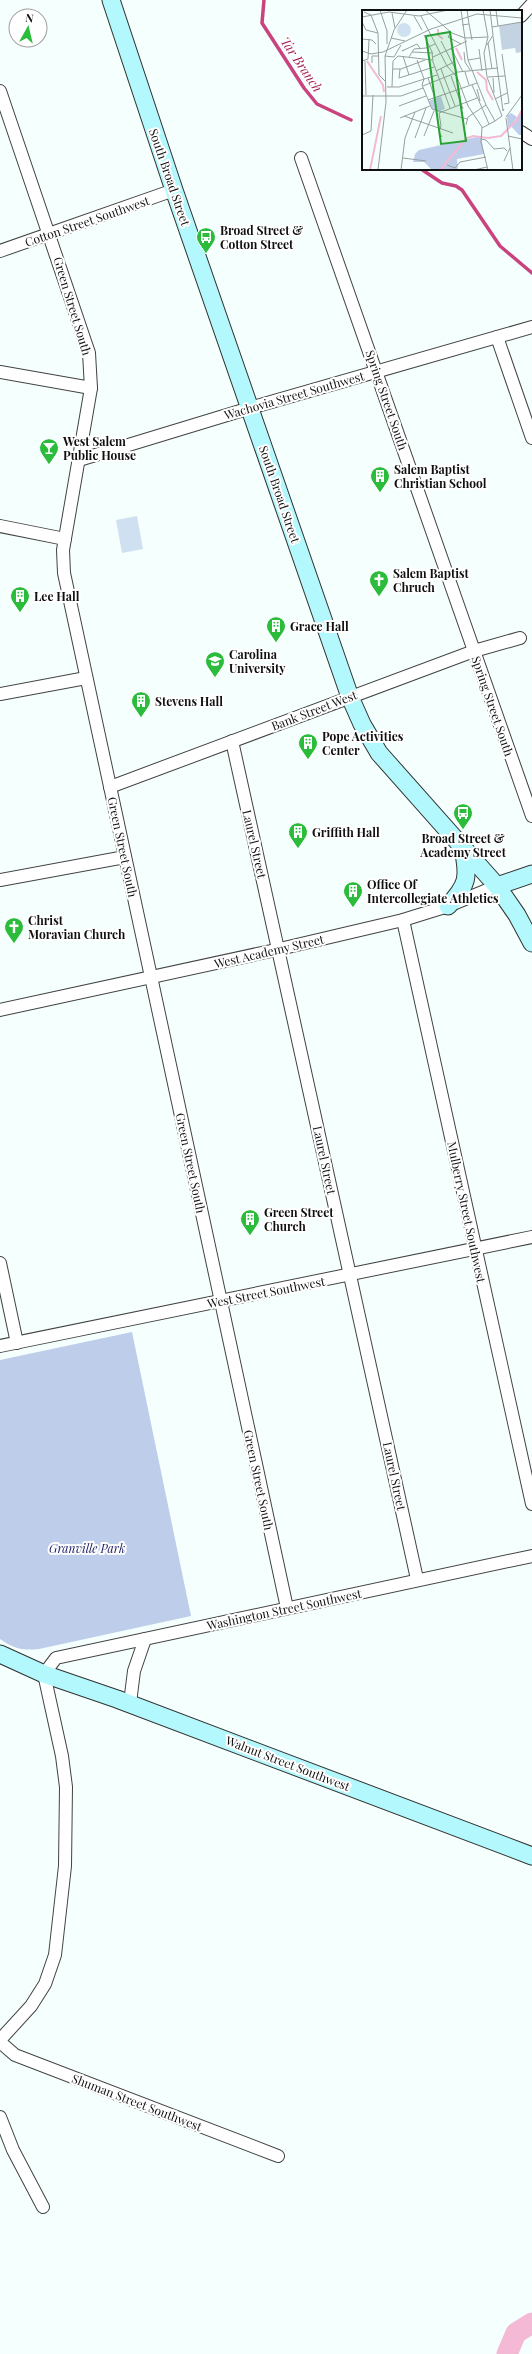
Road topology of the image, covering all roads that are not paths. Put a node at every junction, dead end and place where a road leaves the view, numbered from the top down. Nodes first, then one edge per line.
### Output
1 (111, 0) edge
2 (532, 4) edge
3 (522, 15) edge
4 (0, 91) edge
5 (522, 133) edge
6 (532, 139) edge
7 (301, 158) dead end
8 (174, 190) junction
9 (50, 234) junction
10 (0, 251) edge
11 (532, 327) edge
12 (497, 337) junction
13 (377, 371) junction
14 (0, 372) edge
15 (91, 388) junction
16 (250, 408) junction
17 (532, 438) edge
18 (79, 460) junction
19 (0, 526) edge
20 (65, 539) junction
21 (520, 638) dead end
22 (474, 651) junction
23 (86, 678) junction
24 (0, 694) edge
25 (350, 696) junction
26 (232, 741) junction
27 (110, 787) junction
28 (532, 816) edge
29 (463, 849) junction
30 (125, 857) junction
31 (532, 874) edge
32 (0, 880) edge
33 (497, 886) junction
34 (448, 906) junction
35 (403, 920) junction
36 (532, 943) edge
37 (279, 950) junction
38 (151, 977) junction
39 (0, 1010) edge
40 (532, 1237) edge
41 (475, 1250) junction
42 (0, 1263) edge
43 (350, 1275) junction
44 (221, 1301) junction
45 (17, 1342) junction
46 (0, 1346) edge
47 (532, 1504) edge
48 (532, 1556) edge
49 (417, 1579) junction
50 (287, 1608) junction
51 (145, 1639) junction
52 (0, 1654) edge
53 (44, 1674) junction
54 (130, 1704) junction
55 (532, 1856) edge
56 (0, 2041) edge
57 (0, 2117) edge
58 (278, 2156) dead end
59 (43, 2207) dead end

1 - 8 street, South Broad Street
2 - 3 street
4 - 9 street, Green Street South
5 - 6 street
7 - 13 street, Spring Street South
8 - 9 street, Cotton Street Southwest
8 - 16 street, South Broad Street
9 - 10 street, Cotton Street Southwest
9 - 15 street, Green Street South
11 - 12 street, Wachovia Street Southwest
12 - 13 street, Wachovia Street Southwest
12 - 17 street
13 - 16 street, Wachovia Street Southwest
13 - 22 street, Spring Street South
14 - 15 street
15 - 18 street, Green Street South
16 - 18 street, Wachovia Street Southwest
16 - 25 street, South Broad Street
18 - 20 street, Green Street South
19 - 20 street
20 - 23 street, Green Street South
21 - 22 street, Bank Street West
22 - 25 street, Bank Street West
22 - 28 street, Spring Street South
23 - 24 street
23 - 27 street, Green Street South
25 - 26 street, Bank Street West
25 - 29 street, South Broad Street
26 - 27 street, Bank Street West
26 - 37 street, Laurel Street
27 - 30 street, Green Street South
29 - 33 street, South Broad Street
29 - 34 street
30 - 32 street
30 - 38 street, Green Street South
31 - 33 street, West Academy Street
33 - 34 street, West Academy Street
33 - 36 street, South Broad Street
34 - 35 street, West Academy Street
35 - 37 street, West Academy Street
35 - 41 street, Mulberry Street Southwest
37 - 38 street, West Academy Street
37 - 43 street, Laurel Street
38 - 39 street, West Academy Street
38 - 44 street, Green Street South
40 - 41 street, West Street Southwest
41 - 43 street, West Street Southwest
41 - 47 street, Mulberry Street Southwest
42 - 45 street
43 - 44 street, West Street Southwest
43 - 49 street, Laurel Street
44 - 45 street, West Street Southwest
44 - 50 street, Green Street South
45 - 46 street, West Street Southwest
48 - 49 street, Washington Street Southwest
49 - 50 street, Washington Street Southwest
50 - 51 street, Washington Street Southwest
51 - 53 street, Washington Street Southwest
51 - 54 street
52 - 53 street, Walnut Street Southwest
53 - 54 street, Walnut Street Southwest
53 - 56 street
54 - 55 street, Walnut Street Southwest
56 - 58 street, Shuman Street Southwest
57 - 59 street

